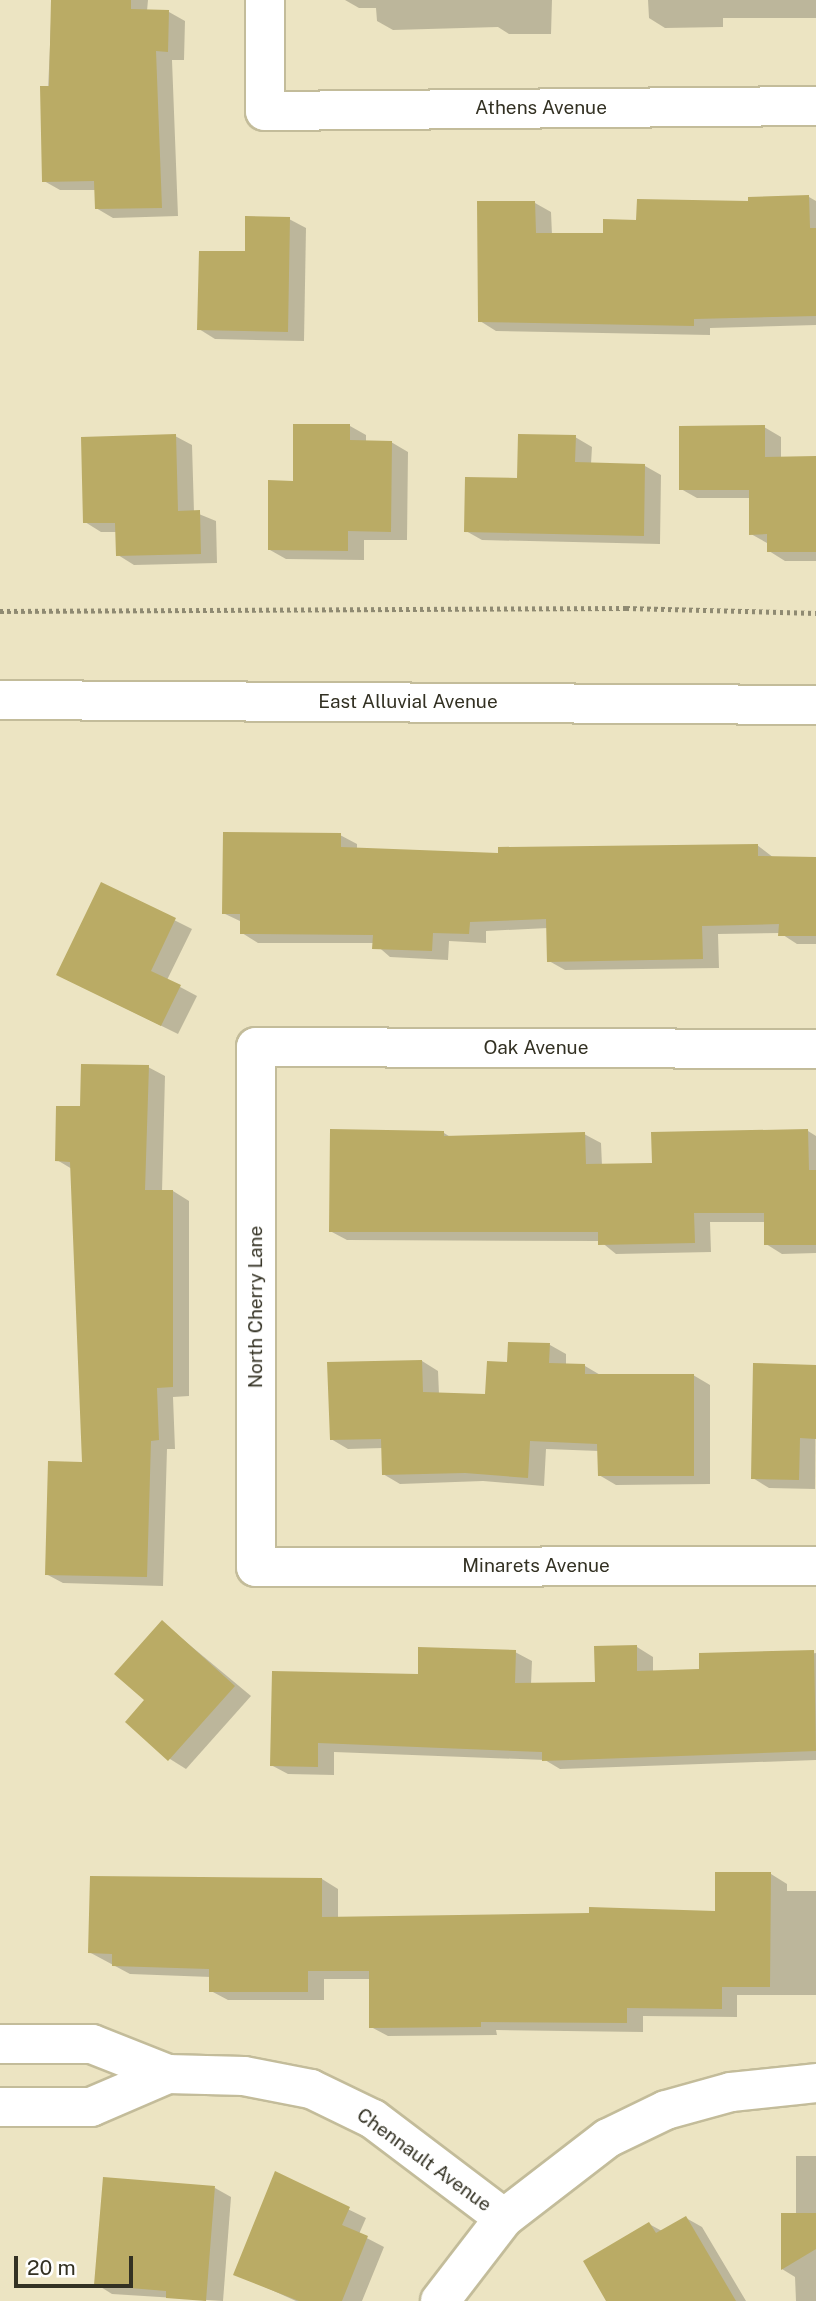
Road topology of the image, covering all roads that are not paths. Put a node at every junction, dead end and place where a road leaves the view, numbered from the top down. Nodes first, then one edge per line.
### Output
1 (265, 0) edge
2 (816, 106) edge
3 (0, 700) edge
4 (816, 705) edge
5 (256, 1047) joint
6 (816, 1049) edge
7 (816, 1566) edge
8 (256, 1567) joint
9 (0, 2044) edge
10 (168, 2074) junction
11 (816, 2083) edge
12 (0, 2107) edge
13 (504, 2218) junction
14 (440, 2301) edge

1 - 2 street, Athens Avenue
3 - 4 street, East Alluvial Avenue
5 - 6 street, Oak Avenue
5 - 8 street, North Cherry Lane
7 - 8 street, Minarets Avenue
9 - 10 street, Chennault Avenue
10 - 12 street, Chennault Avenue
10 - 13 street, Chennault Avenue
11 - 13 street, Chennault Avenue
13 - 14 street

